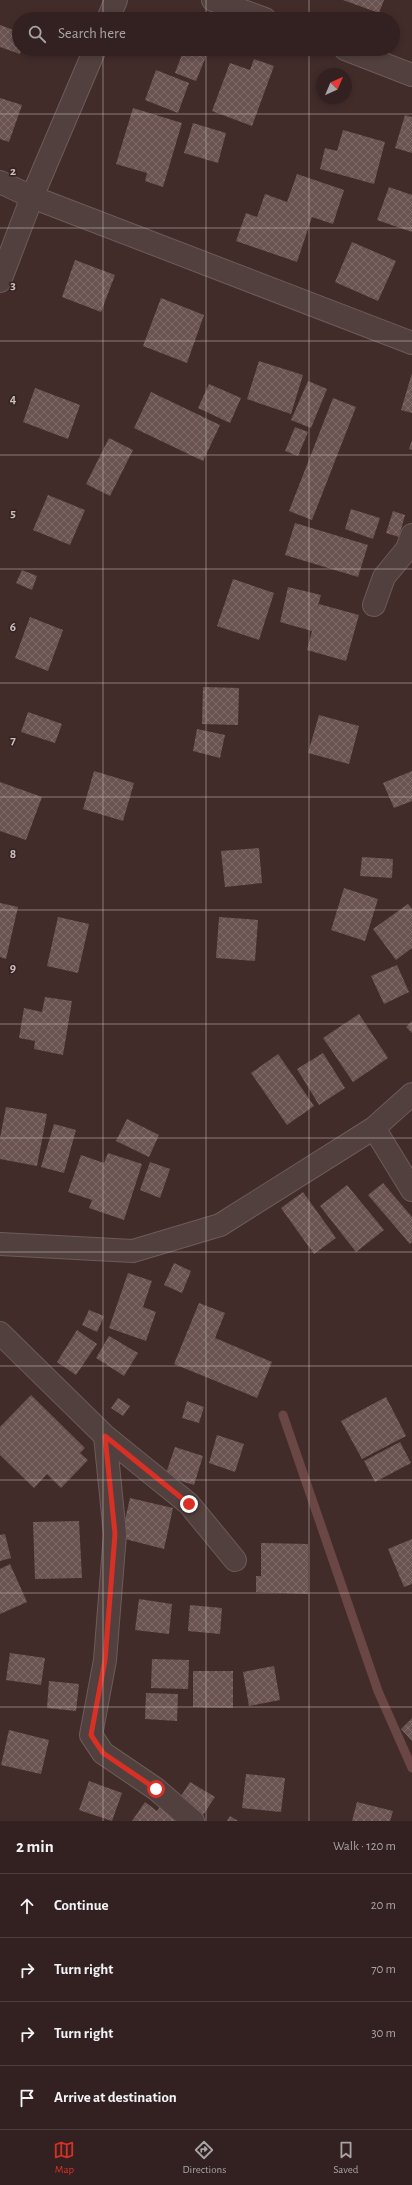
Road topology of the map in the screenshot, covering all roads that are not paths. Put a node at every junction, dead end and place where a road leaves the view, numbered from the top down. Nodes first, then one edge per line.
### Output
1 (116, 0) edge
2 (213, 0) edge
3 (111, 12) edge
4 (246, 12) edge
5 (92, 56) edge
6 (363, 56) edge
7 (412, 75) edge
8 (0, 182) edge
9 (32, 197) junction
10 (0, 281) edge
11 (412, 343) edge
12 (412, 534) edge
13 (374, 605) dead end
14 (412, 1094) edge
15 (374, 1128) junction
16 (412, 1190) edge
17 (0, 1244) edge
18 (0, 1333) edge
19 (105, 1436) junction
20 (234, 1560) dead end
21 (192, 1821) edge

1 - 3 street
2 - 4 street
5 - 9 street
6 - 7 street
8 - 9 street
9 - 10 street
9 - 11 street
12 - 13 street
14 - 15 street
15 - 16 street
15 - 17 street
18 - 19 street
19 - 20 street
19 - 21 street

